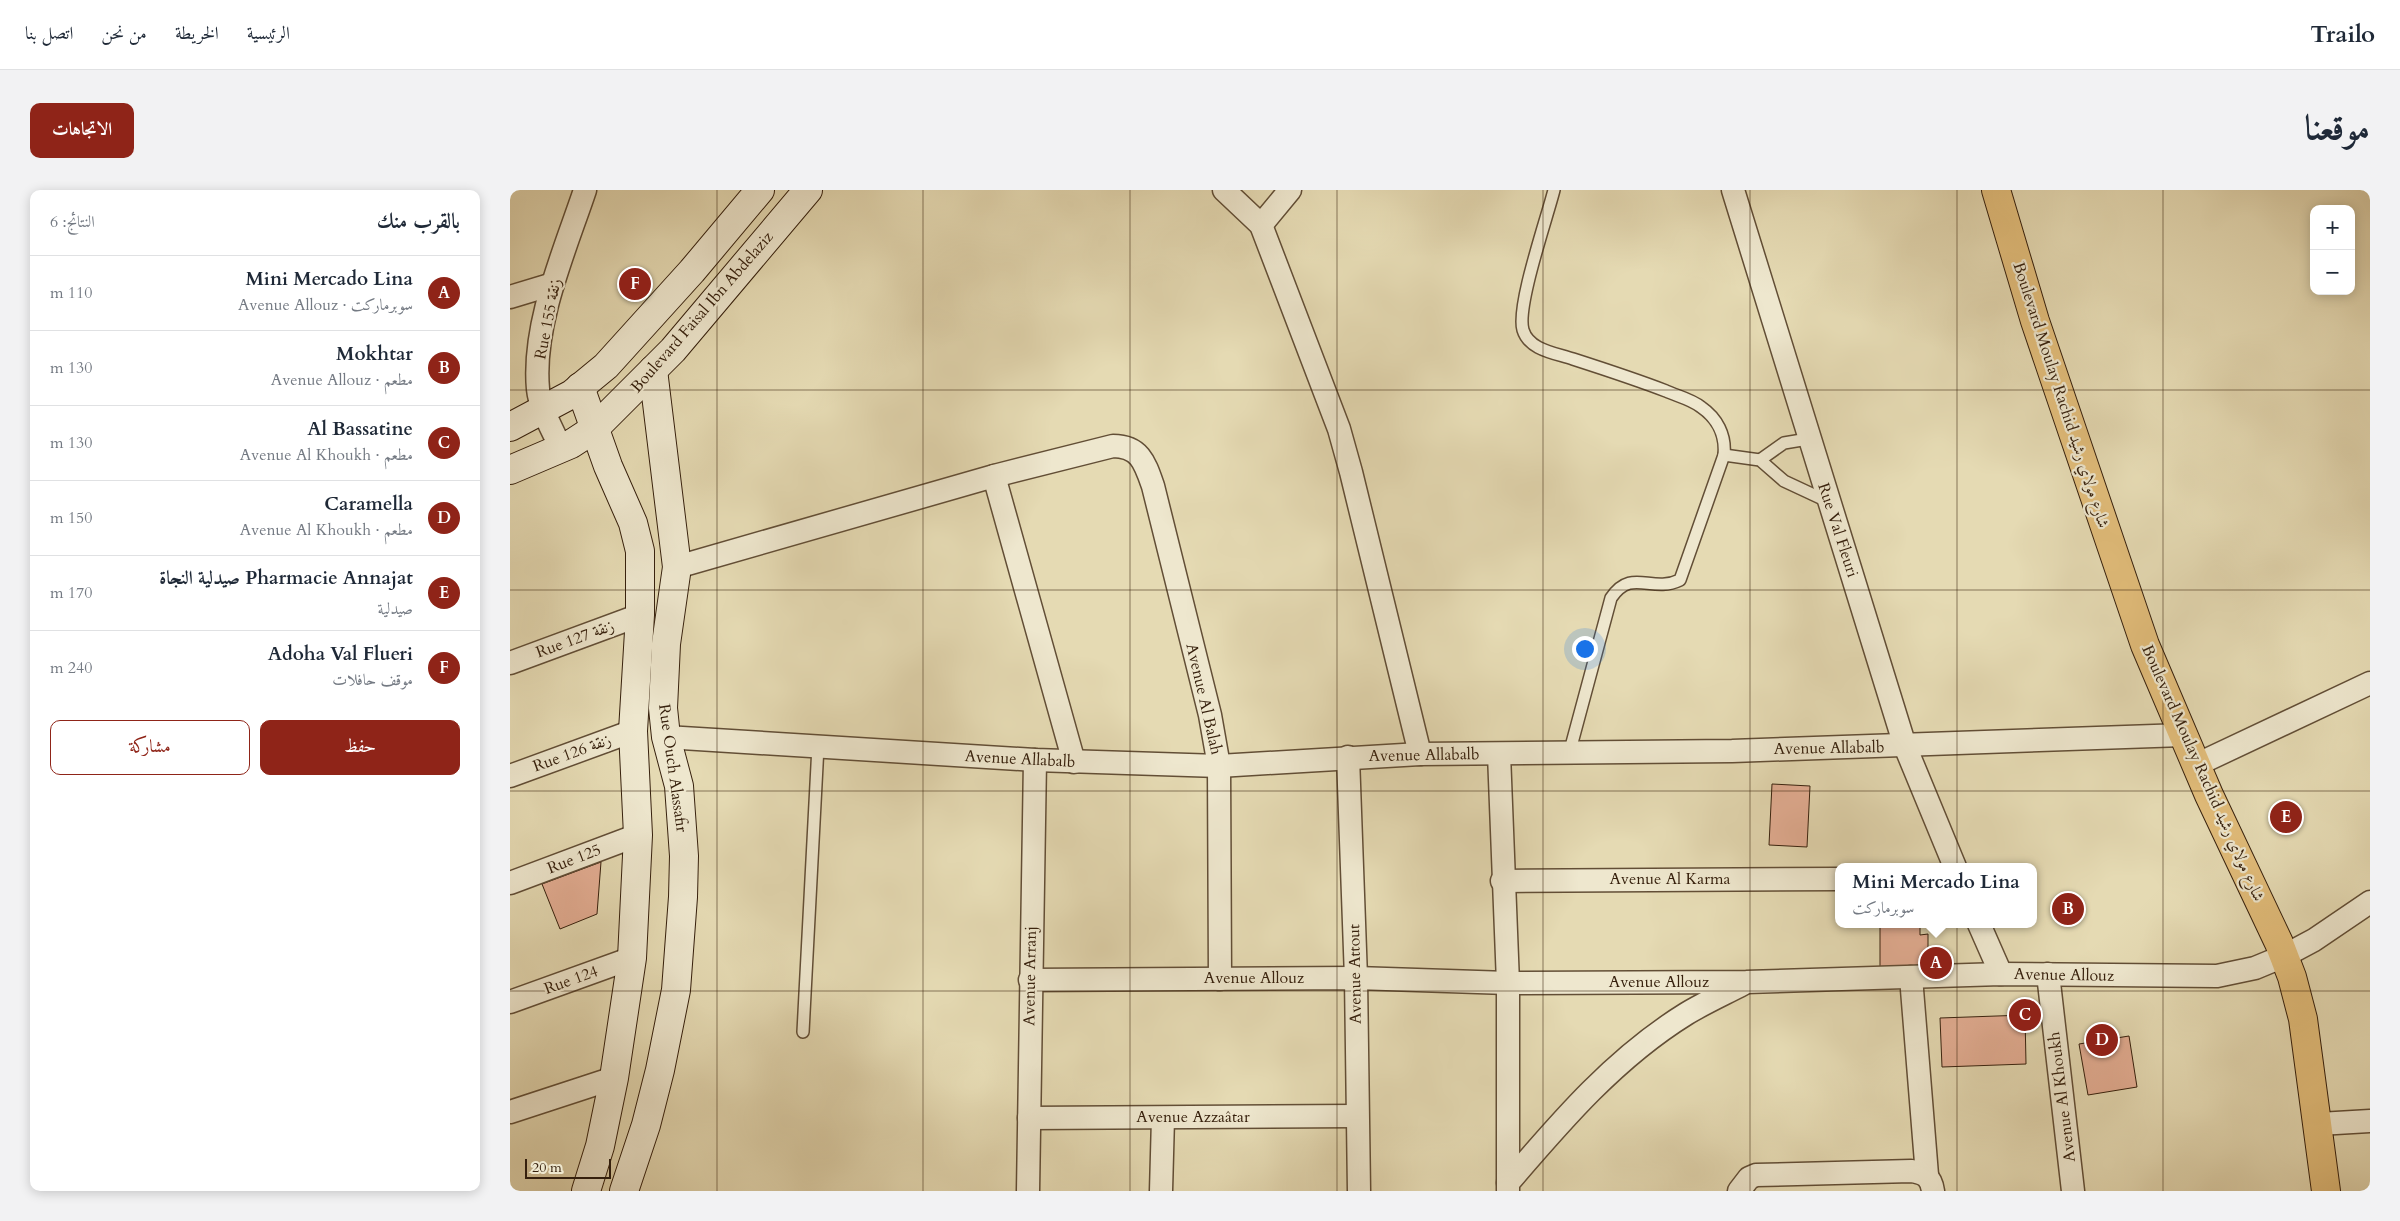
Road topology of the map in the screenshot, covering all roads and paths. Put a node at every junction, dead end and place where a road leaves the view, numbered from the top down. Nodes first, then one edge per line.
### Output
1 (586, 190) edge
2 (760, 190) edge
3 (808, 190) edge
4 (1224, 190) edge
5 (1290, 190) edge
6 (1554, 190) edge
7 (1733, 190) edge
8 (1996, 190) edge
9 (1261, 225) junction
10 (553, 284) junction
11 (510, 297) edge
12 (653, 370) junction
13 (580, 387) junction
14 (544, 410) junction
15 (510, 427) edge
16 (594, 428) junction
17 (1808, 439) junction
18 (561, 449) junction
19 (1724, 455) junction
20 (1760, 460) junction
21 (510, 470) edge
22 (994, 476) junction
23 (1829, 502) junction
24 (677, 567) junction
25 (640, 615) junction
26 (510, 663) edge
27 (2370, 682) edge
28 (633, 731) junction
29 (2183, 735) junction
30 (666, 737) junction
31 (818, 746) junction
32 (1905, 746) junction
33 (1420, 754) junction
34 (1498, 754) junction
35 (1569, 754) junction
36 (1348, 756) junction
37 (1035, 760) junction
38 (1074, 762) junction
39 (2196, 765) junction
40 (1219, 766) junction
41 (510, 776) edge
42 (638, 835) junction
43 (1953, 863) edge
44 (1835, 879) edge
45 (1502, 880) junction
46 (510, 883) edge
47 (2370, 902) edge
48 (1982, 928) edge
49 (2284, 956) junction
50 (632, 958) junction
51 (2001, 974) junction
52 (2048, 974) junction
53 (1911, 977) junction
54 (1356, 978) junction
55 (1220, 979) junction
56 (1030, 980) junction
57 (1508, 982) junction
58 (1746, 982) junction
59 (510, 1002) edge
60 (803, 1032) dead end
61 (614, 1078) junction
62 (510, 1112) edge
63 (1357, 1116) junction
64 (1029, 1118) junction
65 (1162, 1118) junction
66 (2370, 1121) edge
67 (2319, 1124) junction
68 (1924, 1179) edge
69 (1508, 1187) edge
70 (1745, 1189) edge
71 (586, 1191) edge
72 (624, 1191) edge
73 (1028, 1191) edge
74 (1161, 1191) edge
75 (1359, 1191) edge
76 (1894, 1191) edge
77 (2073, 1191) edge
78 (2326, 1191) edge

1 - 10 street, Rue 155 زنقة
2 - 13 street, Boulevard Faisal Ibn Abdelaziz
3 - 12 street, Boulevard Faisal Ibn Abdelaziz
4 - 9 street
5 - 9 street
6 - 19 lane
7 - 17 street, Rue Val Fleuri
8 - 29 main road, Boulevard Moulay Rachid شارع مولاي رشيد
9 - 33 street
10 - 11 street
10 - 14 street, Rue 155 زنقة
12 - 16 street, Boulevard Faisal Ibn Abdelaziz
12 - 24 street, Rue Ouch Alassafir
13 - 14 street, Boulevard Faisal Ibn Abdelaziz
13 - 16 street, Rue Ouch Alassafir
14 - 15 street, Boulevard Faisal Ibn Abdelaziz
14 - 18 street, Rue 155 زنقة
16 - 18 street, Boulevard Faisal Ibn Abdelaziz
16 - 25 street, Rue Ouch Alassafir
17 - 20 lane
17 - 23 street, Rue Val Fleuri
18 - 21 street, Boulevard Faisal Ibn Abdelaziz
19 - 20 lane
19 - 35 lane
20 - 23 lane
22 - 24 street
22 - 38 street
22 - 40 street, Avenue Al Balah
23 - 32 street, Rue Val Fleuri
24 - 30 street, Rue Ouch Alassafir
25 - 26 street, Rue 127 زنقة
25 - 28 street, Rue Ouch Alassafir
27 - 39 street
28 - 41 street, Rue 126 زنقة
28 - 42 street, Rue Ouch Alassafir
29 - 32 street, Avenue Allabalb
29 - 39 main road, Boulevard Moulay Rachid شارع مولاي رشيد
30 - 31 street, Avenue Allabalb
30 - 72 street, Rue Ouch Alassafir
31 - 37 street, Avenue Allabalb
31 - 60 lane
32 - 35 street, Avenue Allabalb
32 - 43 street, Rue Val Fleuri
33 - 34 street, Avenue Allabalb
33 - 36 street, Avenue Allabalb
34 - 35 street, Avenue Allabalb
34 - 45 street
36 - 40 street, Avenue Allabalb
36 - 54 street, Avenue Attout
37 - 38 street, Avenue Allabalb
37 - 56 street, Avenue Arranj
38 - 40 street, Avenue Allabalb
39 - 49 main road, Boulevard Moulay Rachid شارع مولاي رشيد
40 - 55 street, Avenue Al Balah
42 - 46 street, Rue 125
42 - 50 street, Rue Ouch Alassafir
44 - 45 street, Avenue Al Karma
45 - 57 street
47 - 49 street, Avenue Allouz
48 - 51 street
49 - 52 street, Avenue Allouz
49 - 67 main road, Boulevard Moulay Rachid شارع مولاي رشيد
50 - 59 street, Rue 124
50 - 61 street, Rue Ouch Alassafir
51 - 52 street, Avenue Allouz
51 - 53 street, Avenue Allouz
52 - 77 street, Avenue Al Khoukh
53 - 58 street, Avenue Allouz
53 - 68 street
54 - 55 street, Avenue Allouz
54 - 57 street, Avenue Allouz
54 - 63 street, Avenue Attout
55 - 56 street, Avenue Allouz
56 - 64 street, Avenue Arranj
57 - 58 street, Avenue Allouz
57 - 69 street
58 - 69 street
61 - 62 street
61 - 71 street, Rue Ouch Alassafir
63 - 65 street, Avenue Azzaâtar
63 - 75 street, Avenue Attout
64 - 65 street, Avenue Azzaâtar
64 - 73 street, Avenue Arranj
65 - 74 street
66 - 67 street
67 - 78 main road, Boulevard Moulay Rachid شارع مولاي رشيد
68 - 70 street
68 - 76 street

